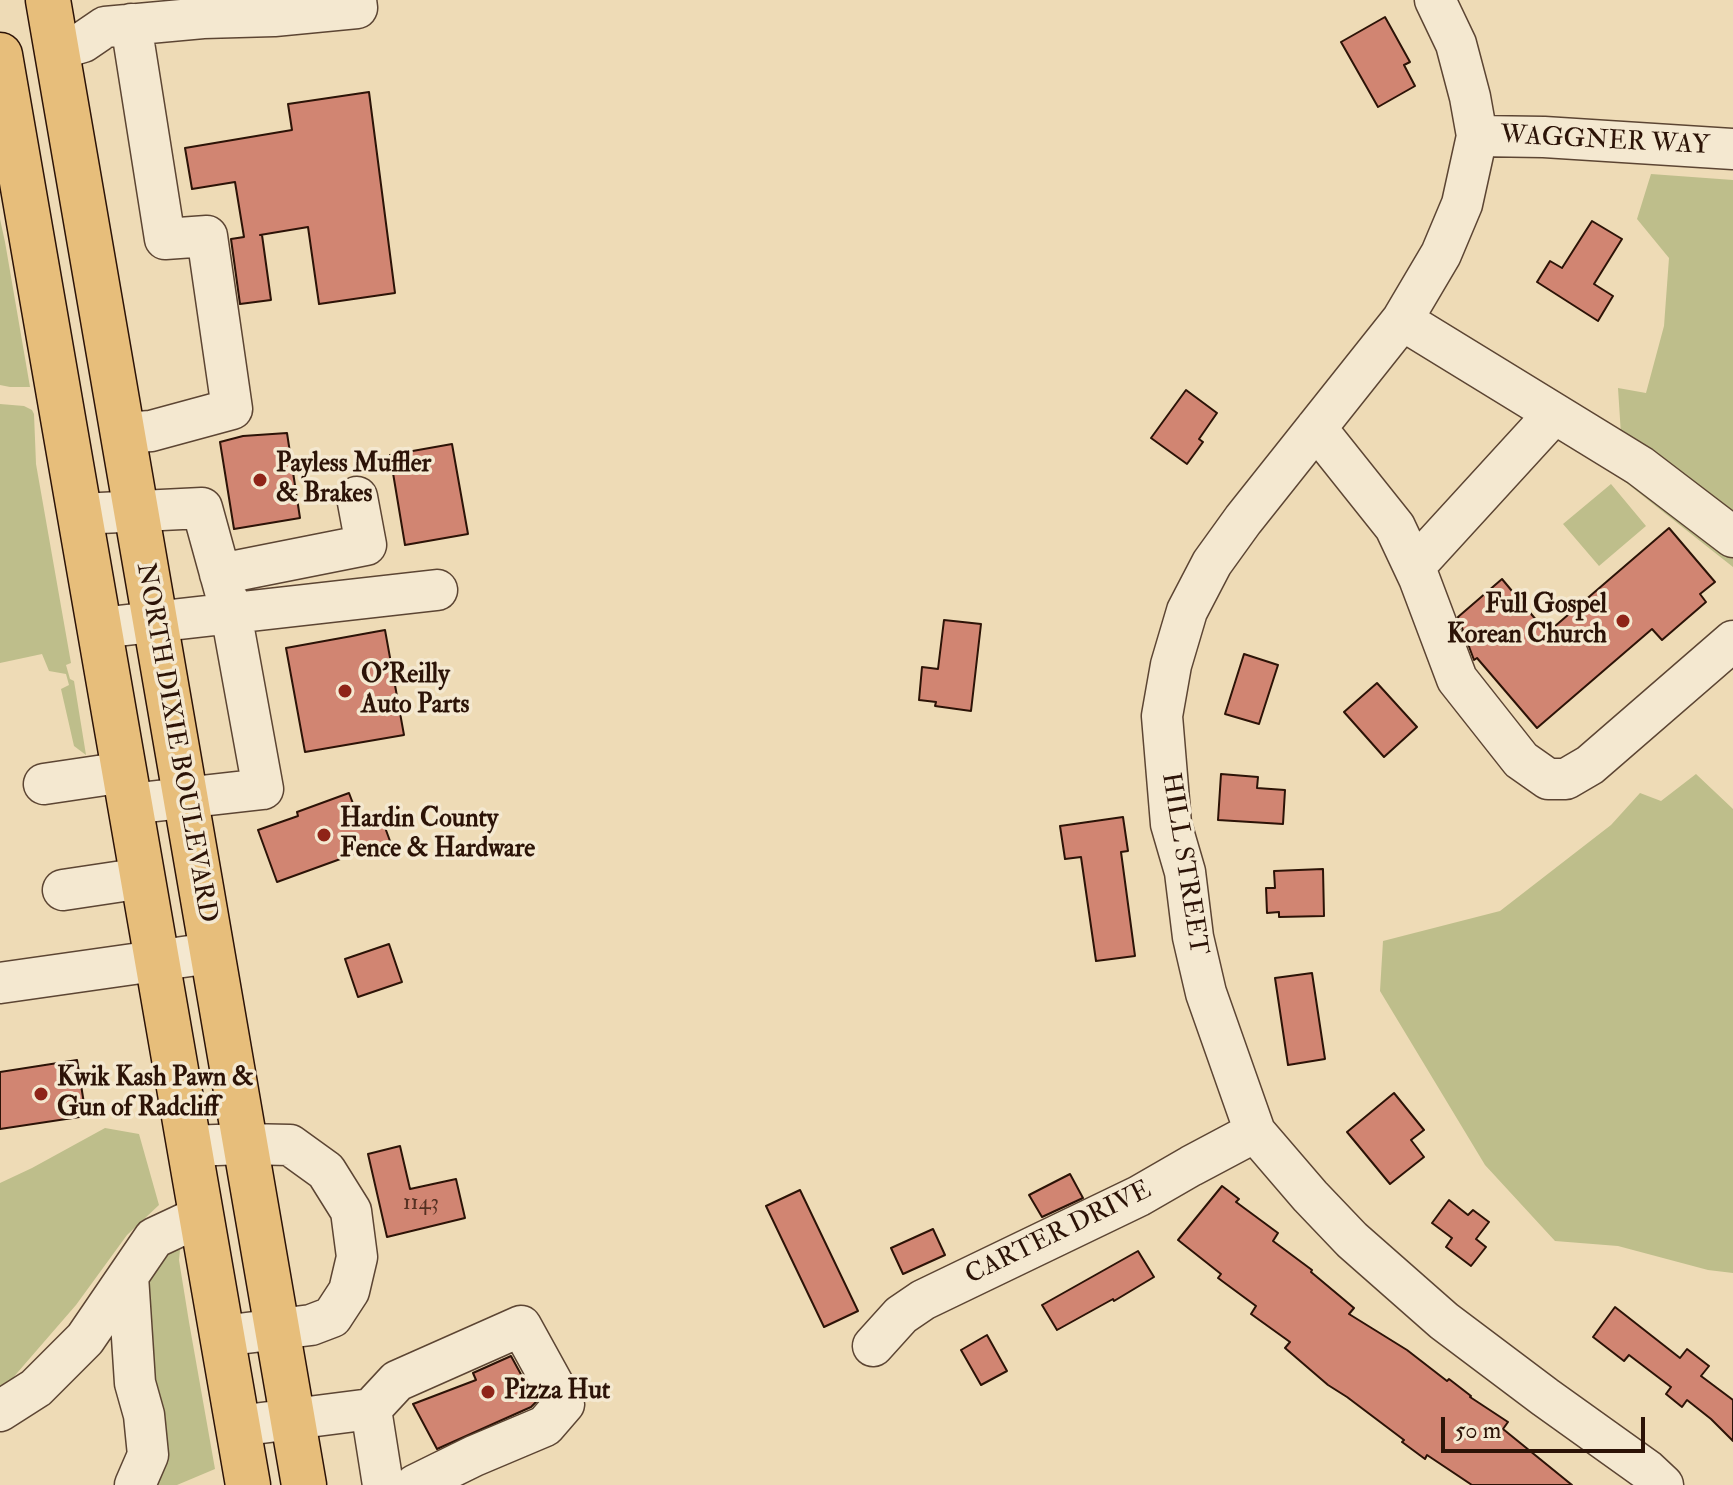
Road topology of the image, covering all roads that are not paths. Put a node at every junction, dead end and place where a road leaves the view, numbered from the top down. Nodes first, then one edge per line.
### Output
1 (48, 0) edge
2 (356, 0) edge
3 (1435, 0) edge
4 (112, 17) edge
5 (56, 50) junction
6 (0, 55) edge
7 (1477, 136) junction
8 (1733, 149) edge
9 (1402, 320) junction
10 (1554, 414) junction
11 (1316, 428) junction
12 (123, 433) junction
13 (357, 497) dead end
14 (136, 511) junction
15 (80, 514) junction
16 (1733, 537) edge
17 (1414, 567) junction
18 (220, 574) junction
19 (437, 590) dead end
20 (231, 613) junction
21 (154, 621) junction
22 (100, 628) junction
23 (1733, 641) edge
24 (44, 784) dead end
25 (127, 788) junction
26 (184, 797) junction
27 (143, 878) junction
28 (63, 890) dead end
29 (211, 953) junction
30 (157, 961) junction
31 (0, 983) edge
32 (1255, 1132) junction
33 (244, 1144) junction
34 (189, 1146) junction
35 (201, 1216) junction
36 (128, 1276) junction
37 (277, 1330) junction
38 (222, 1336) junction
39 (873, 1346) dead end
40 (371, 1409) junction
41 (0, 1411) edge
42 (293, 1419) junction
43 (238, 1426) junction
44 (135, 1485) edge
45 (248, 1485) edge
46 (304, 1485) edge
47 (383, 1485) edge
48 (415, 1485) edge
49 (1663, 1485) edge

1 - 5 highway, NORTH DIXIE BOULEVARD
2 - 4 street
3 - 7 street, HILL STREET
4 - 5 street
4 - 12 street
5 - 12 highway, NORTH DIXIE BOULEVARD
6 - 15 highway, NORTH DIXIE BOULEVARD
7 - 8 street, WAGGNER WAY
7 - 9 street, HILL STREET
9 - 10 street
9 - 11 street, HILL STREET
10 - 16 street
10 - 17 street
11 - 17 street
11 - 32 street, HILL STREET
12 - 14 highway, NORTH DIXIE BOULEVARD
13 - 18 street
14 - 15 street
14 - 18 street
14 - 21 highway, NORTH DIXIE BOULEVARD
15 - 22 highway, NORTH DIXIE BOULEVARD
17 - 23 street
18 - 20 street
19 - 20 street
20 - 21 street
20 - 26 street
21 - 22 street
21 - 26 highway, NORTH DIXIE BOULEVARD
22 - 25 highway, NORTH DIXIE BOULEVARD
24 - 25 street
25 - 26 street
25 - 27 highway, NORTH DIXIE BOULEVARD
26 - 29 highway, NORTH DIXIE BOULEVARD
27 - 28 street
27 - 30 highway, NORTH DIXIE BOULEVARD
29 - 30 street
29 - 33 highway, NORTH DIXIE BOULEVARD
30 - 31 street
30 - 34 highway, NORTH DIXIE BOULEVARD
32 - 39 street, CARTER DRIVE
32 - 49 street, HILL STREET
33 - 34 street
33 - 37 highway, NORTH DIXIE BOULEVARD
33 - 37 street
34 - 35 highway, NORTH DIXIE BOULEVARD
35 - 36 street
35 - 38 highway, NORTH DIXIE BOULEVARD
36 - 41 street
36 - 44 street
37 - 38 street
37 - 42 highway, NORTH DIXIE BOULEVARD
38 - 43 highway, NORTH DIXIE BOULEVARD
40 - 42 street
40 - 47 street
40 - 48 street
42 - 43 street
42 - 46 highway, NORTH DIXIE BOULEVARD
43 - 45 highway, NORTH DIXIE BOULEVARD

